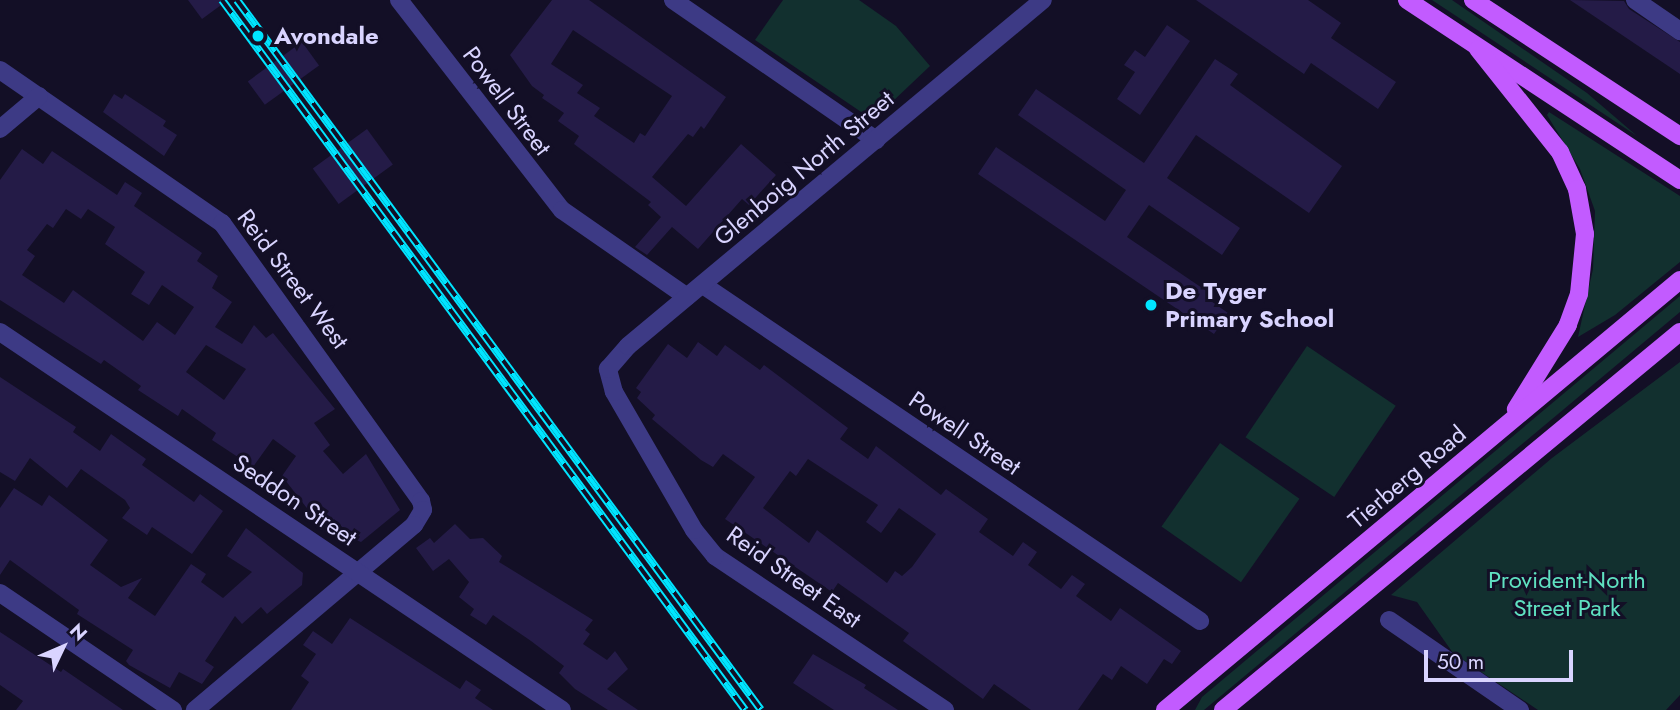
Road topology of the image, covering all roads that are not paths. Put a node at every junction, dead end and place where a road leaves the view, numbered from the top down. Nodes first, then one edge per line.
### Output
1 (399, 0) edge
2 (673, 0) edge
3 (1043, 0) edge
4 (1407, 0) edge
5 (1473, 0) edge
6 (1635, 0) edge
7 (1680, 31) edge
8 (1478, 49) junction
9 (0, 70) edge
10 (38, 96) junction
11 (0, 129) edge
12 (1680, 136) edge
13 (876, 140) junction
14 (1680, 180) edge
15 (1680, 280) edge
16 (703, 285) junction
17 (687, 297) junction
18 (0, 332) edge
19 (1680, 332) edge
20 (608, 379) joint
21 (1502, 429) junction
22 (358, 573) junction
23 (0, 593) edge
24 (1389, 620) dead end
25 (1200, 621) dead end
26 (173, 710) edge
27 (195, 710) edge
28 (562, 710) edge
29 (945, 710) edge
30 (1165, 710) edge
31 (1223, 710) edge
32 (1520, 710) edge

1 - 17 street, Powell Street
2 - 13 street
3 - 13 street, Glenboig North Street
4 - 8 main road
5 - 12 main road
6 - 7 street
8 - 14 main road
8 - 21 main road
9 - 10 street, Reid Street West
10 - 11 street
10 - 22 street, Reid Street West
13 - 16 street, Glenboig North Street
15 - 21 main road, Tierberg Road
16 - 17 street, Glenboig North Street
16 - 25 street, Powell Street
17 - 20 street, Glenboig North Street
18 - 22 street, Seddon Street
19 - 31 main road
20 - 29 street, Reid Street East
21 - 30 main road, Tierberg Road
22 - 27 street
22 - 28 street, Seddon Street
23 - 26 street
24 - 32 street

